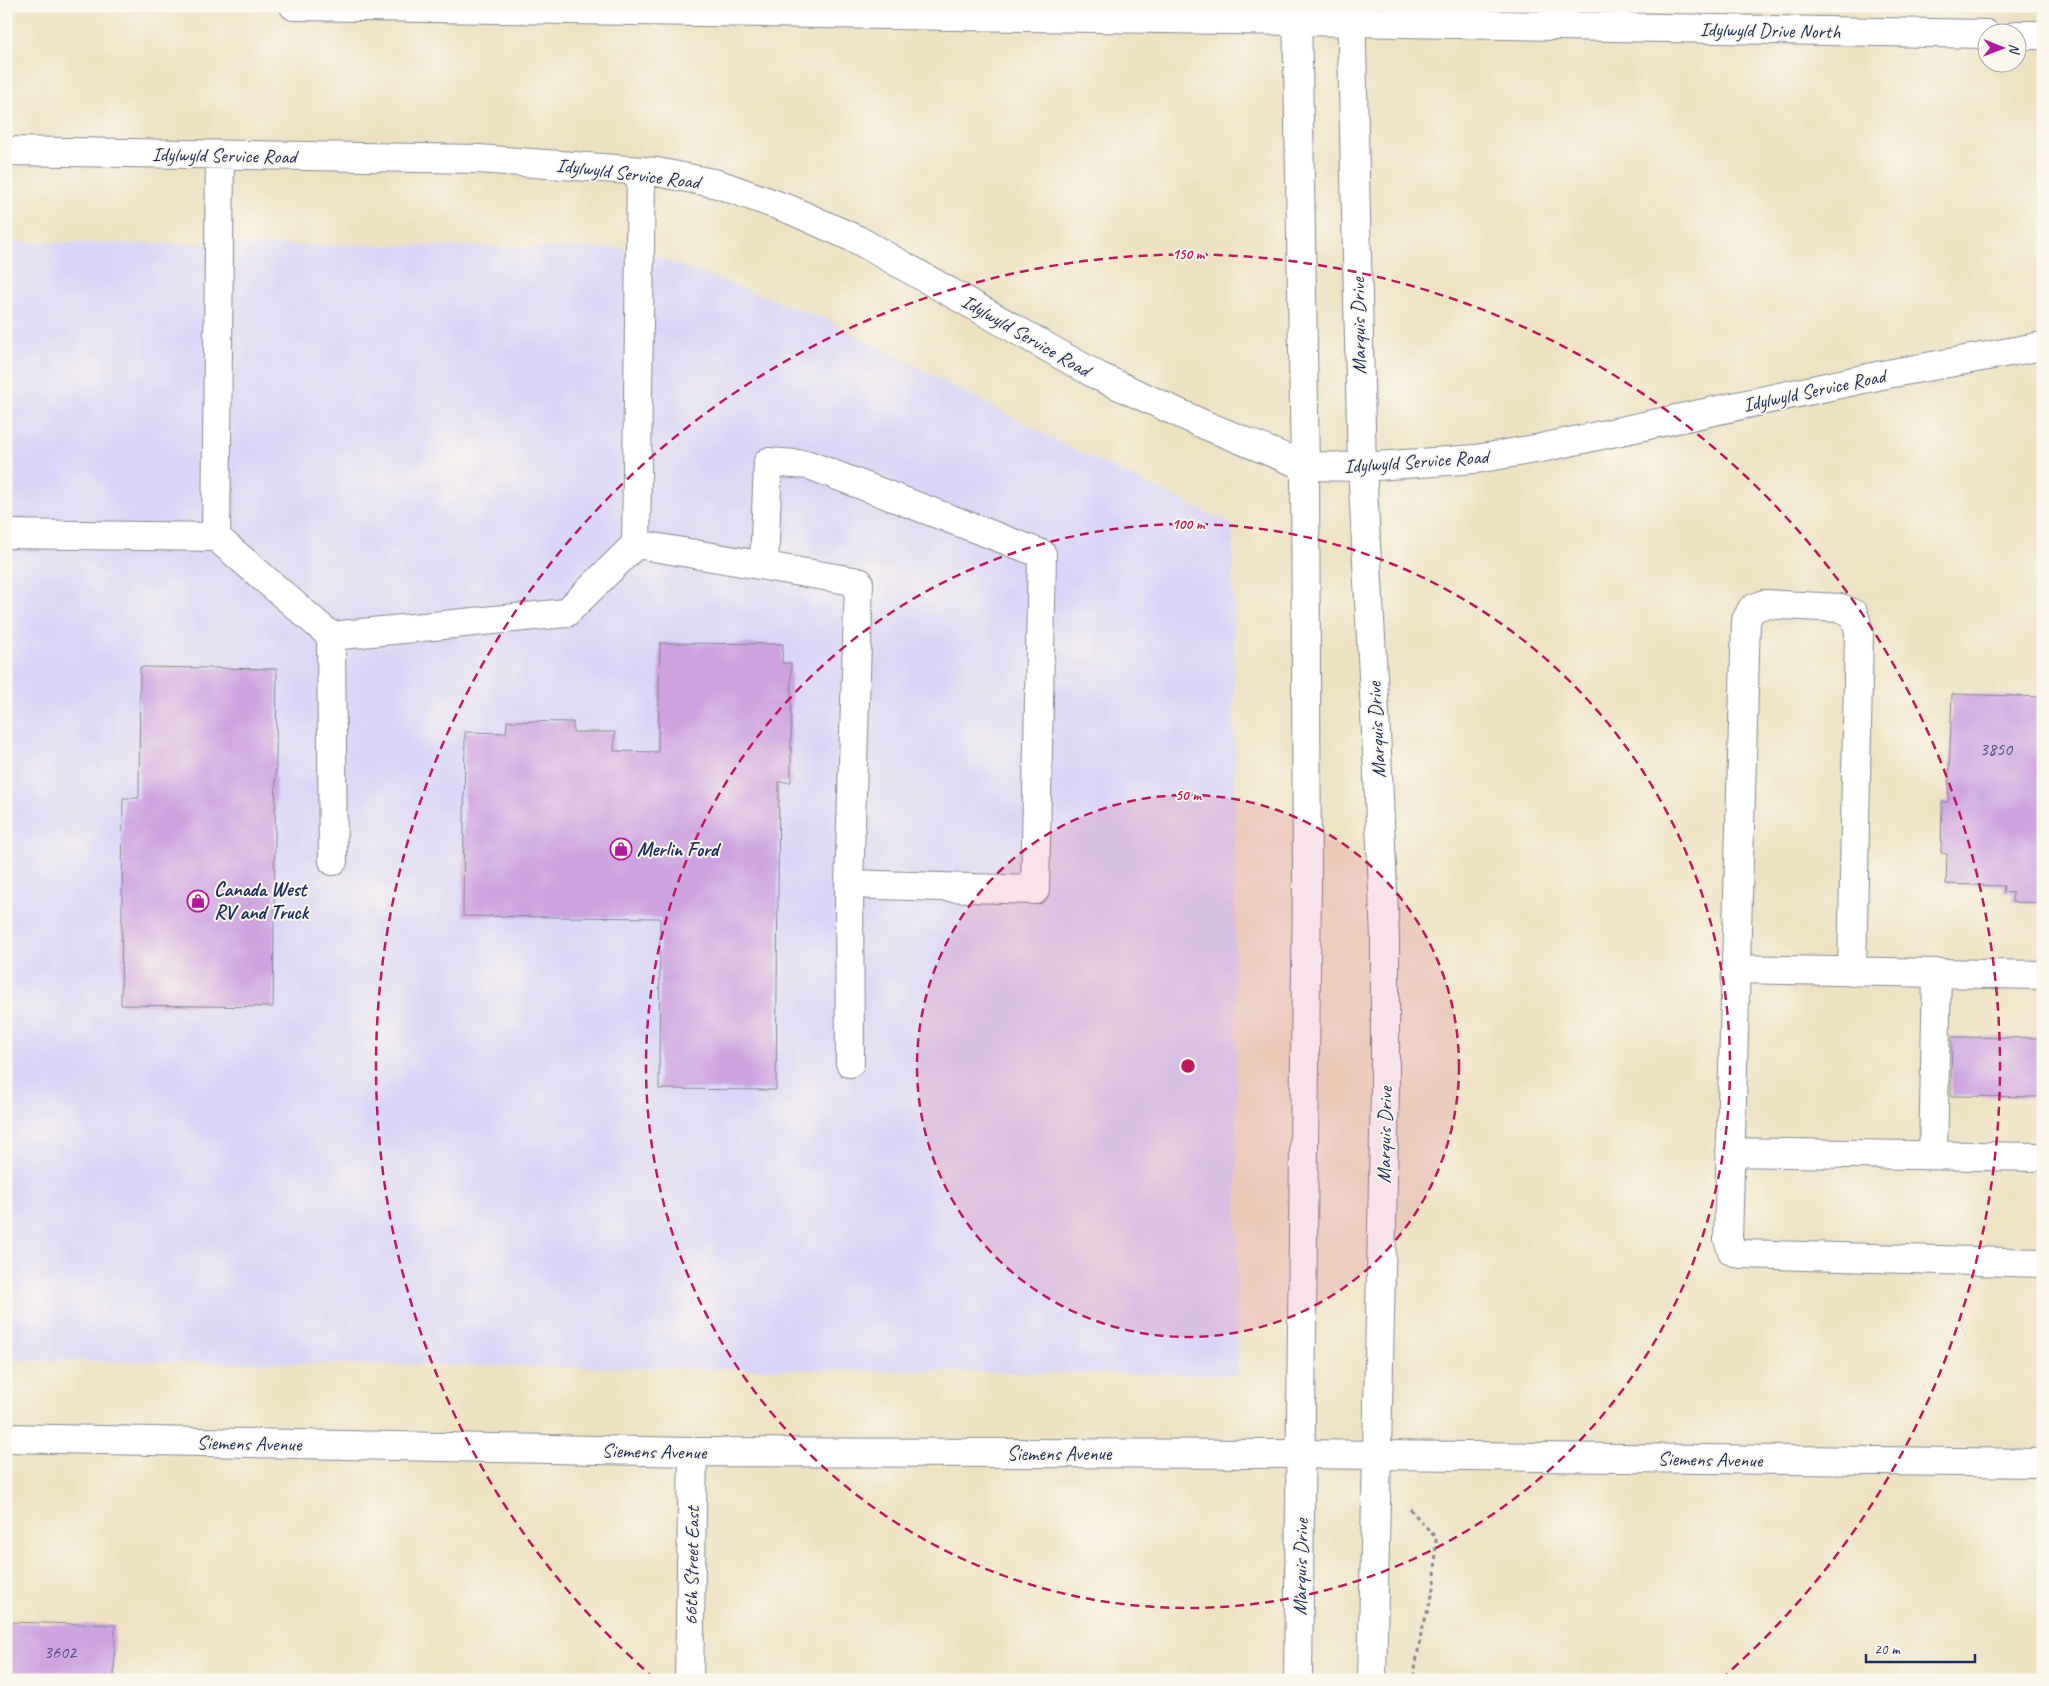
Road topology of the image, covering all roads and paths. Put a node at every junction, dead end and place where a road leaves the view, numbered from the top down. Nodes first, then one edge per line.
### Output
1 (294, 6) edge
2 (1297, 14) edge
3 (1351, 14) edge
4 (1976, 34) edge
5 (2026, 34) edge
6 (2043, 35) edge
7 (6, 151) edge
8 (220, 155) junction
9 (642, 171) junction
10 (2043, 346) edge
11 (1305, 466) junction
12 (1362, 467) junction
13 (6, 534) edge
14 (216, 538) junction
15 (636, 544) junction
16 (764, 566) junction
17 (331, 636) junction
18 (333, 861) dead end
19 (849, 884) junction
20 (1736, 969) junction
21 (1852, 972) junction
22 (1937, 973) junction
23 (2043, 975) edge
24 (850, 1063) dead end
25 (1730, 1152) junction
26 (1933, 1155) junction
27 (2043, 1157) edge
28 (2043, 1263) edge
29 (6, 1438) edge
30 (693, 1452) junction
31 (1301, 1454) junction
32 (1377, 1455) junction
33 (2043, 1463) edge
34 (1406, 1504) dead end
35 (689, 1680) edge
36 (1298, 1680) edge
37 (1372, 1680) edge
38 (1413, 1680) edge

1 - 2 main road, Idylwyld Drive North
2 - 3 main road, Idylwyld Drive North
2 - 11 main road, Marquis Drive
3 - 4 main road, Idylwyld Drive North
3 - 12 main road, Marquis Drive
5 - 6 main road
7 - 8 main road, Idylwyld Service Road
8 - 9 main road, Idylwyld Service Road
8 - 14 main road
9 - 11 main road, Idylwyld Service Road
9 - 15 main road
10 - 12 main road, Idylwyld Service Road
11 - 12 main road, Idylwyld Service Road
11 - 31 main road, Marquis Drive
12 - 32 main road, Marquis Drive
13 - 14 main road
14 - 17 main road
15 - 16 main road
15 - 17 main road
16 - 19 main road
16 - 19 main road
17 - 18 main road
19 - 24 main road
20 - 21 main road
20 - 21 main road
20 - 25 main road
21 - 22 main road
22 - 23 main road
22 - 26 main road
25 - 26 main road
25 - 28 main road
26 - 27 main road
29 - 30 main road, Siemens Avenue
30 - 31 main road, Siemens Avenue
30 - 35 main road, 66th Street East
31 - 32 main road
31 - 36 main road, Marquis Drive
32 - 33 main road, Siemens Avenue
32 - 37 main road, Marquis Drive
34 - 38 path

